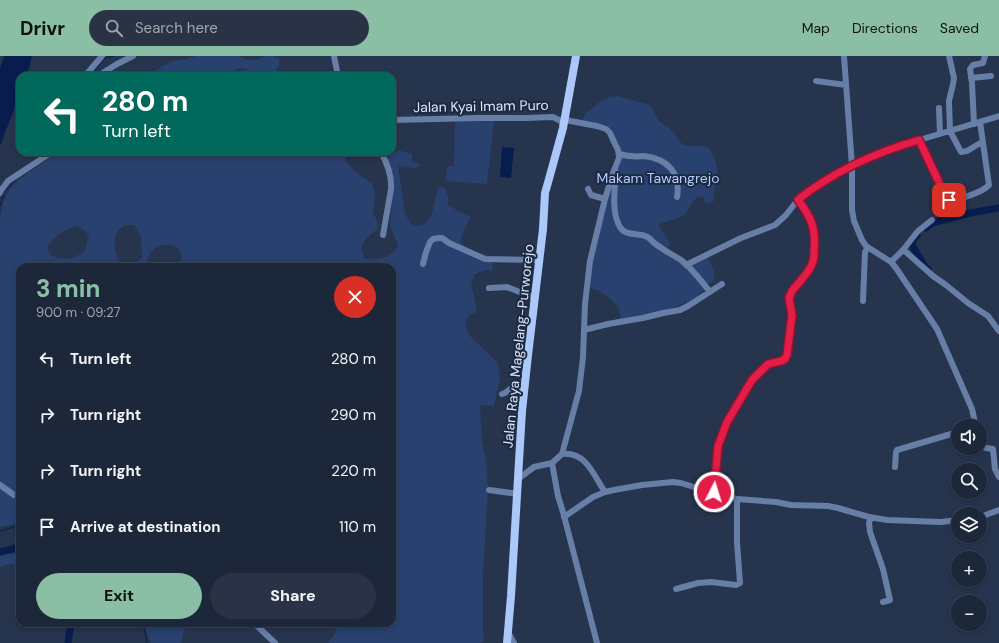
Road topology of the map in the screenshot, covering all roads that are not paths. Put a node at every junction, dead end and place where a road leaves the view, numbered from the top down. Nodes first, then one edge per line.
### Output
1 (102, 56) edge
2 (133, 56) edge
3 (334, 56) edge
4 (576, 56) edge
5 (844, 56) edge
6 (949, 56) edge
7 (985, 56) edge
8 (88, 72) edge
9 (104, 72) edge
10 (337, 72) edge
11 (991, 76) dead end
12 (971, 78) junction
13 (816, 81) dead end
14 (846, 85) junction
15 (939, 108) dead end
16 (999, 116) edge
17 (550, 117) junction
18 (396, 120) edge
19 (565, 120) junction
20 (977, 123) junction
21 (950, 131) junction
22 (940, 134) junction
23 (919, 140) junction
24 (982, 142) junction
25 (619, 154) junction
26 (46, 156) edge
27 (383, 156) edge
28 (616, 166) junction
29 (852, 166) junction
30 (588, 189) dead end
31 (0, 193) edge
32 (677, 197) dead end
33 (605, 199) junction
34 (798, 200) junction
35 (932, 220) dead end
36 (382, 235) dead end
37 (868, 247) junction
38 (903, 250) junction
39 (539, 260) junction
40 (890, 262) junction
41 (423, 264) dead end
42 (686, 265) junction
43 (722, 284) dead end
44 (489, 288) dead end
45 (710, 292) junction
46 (535, 298) junction
47 (863, 301) dead end
48 (584, 330) junction
49 (999, 331) edge
50 (524, 390) junction
51 (502, 394) dead end
52 (974, 419) edge
53 (951, 434) edge
54 (996, 448) edge
55 (562, 454) junction
56 (552, 463) junction
57 (895, 467) dead end
58 (999, 477) edge
59 (518, 480) junction
60 (0, 485) edge
61 (489, 490) dead end
62 (605, 492) junction
63 (714, 492) junction
64 (518, 494) junction
65 (16, 496) edge
66 (737, 499) junction
67 (999, 510) edge
68 (987, 514) edge
69 (564, 517) junction
70 (871, 518) junction
71 (951, 521) edge
72 (676, 589) dead end
73 (883, 602) dead end
74 (258, 627) edge
75 (508, 632) junction
76 (275, 643) edge
77 (507, 643) edge
78 (514, 643) edge
79 (597, 643) edge

1 - 8 street
2 - 9 street
3 - 10 street
4 - 19 main road, Jalan Raya Magelang-Purworejo
5 - 14 street
6 - 21 street
7 - 12 street
11 - 12 street
12 - 20 street
13 - 14 street
14 - 29 street
15 - 22 street
16 - 20 street
17 - 18 street, Jalan Kyai Imam Puro
17 - 19 street
17 - 19 street, Jalan Kyai Imam Puro
19 - 25 street
19 - 39 main road, Jalan Raya Magelang-Purworejo
20 - 21 street
20 - 24 street
21 - 22 street
21 - 24 street
22 - 23 street
23 - 24 street
23 - 29 street
25 - 28 street
25 - 32 street
26 - 31 street
27 - 36 street
28 - 33 street
28 - 42 street
29 - 34 street
29 - 37 street
30 - 33 street
33 - 48 street
34 - 42 street
34 - 63 street
35 - 38 street
37 - 40 street
37 - 47 street
38 - 40 street
38 - 49 street
39 - 41 street
39 - 46 main road, Jalan Raya Magelang-Purworejo
40 - 52 street
42 - 45 street
43 - 45 street
44 - 46 street
45 - 48 street
46 - 50 main road, Jalan Raya Magelang-Purworejo
48 - 55 street
50 - 51 street
50 - 59 main road, Jalan Raya Magelang-Purworejo
53 - 57 street
54 - 58 street
55 - 56 street
55 - 62 street
56 - 59 street
56 - 69 street
59 - 64 main road, Jalan Raya Magelang-Purworejo
60 - 65 street
61 - 64 street
62 - 63 street
62 - 69 street
63 - 66 street
64 - 75 main road, Jalan Raya Magelang-Purworejo
66 - 70 street
66 - 72 street
67 - 68 street
69 - 79 street
70 - 71 street
70 - 73 street
74 - 76 street
75 - 77 main road, Jalan Raya Magelang-Purworejo
75 - 78 street

